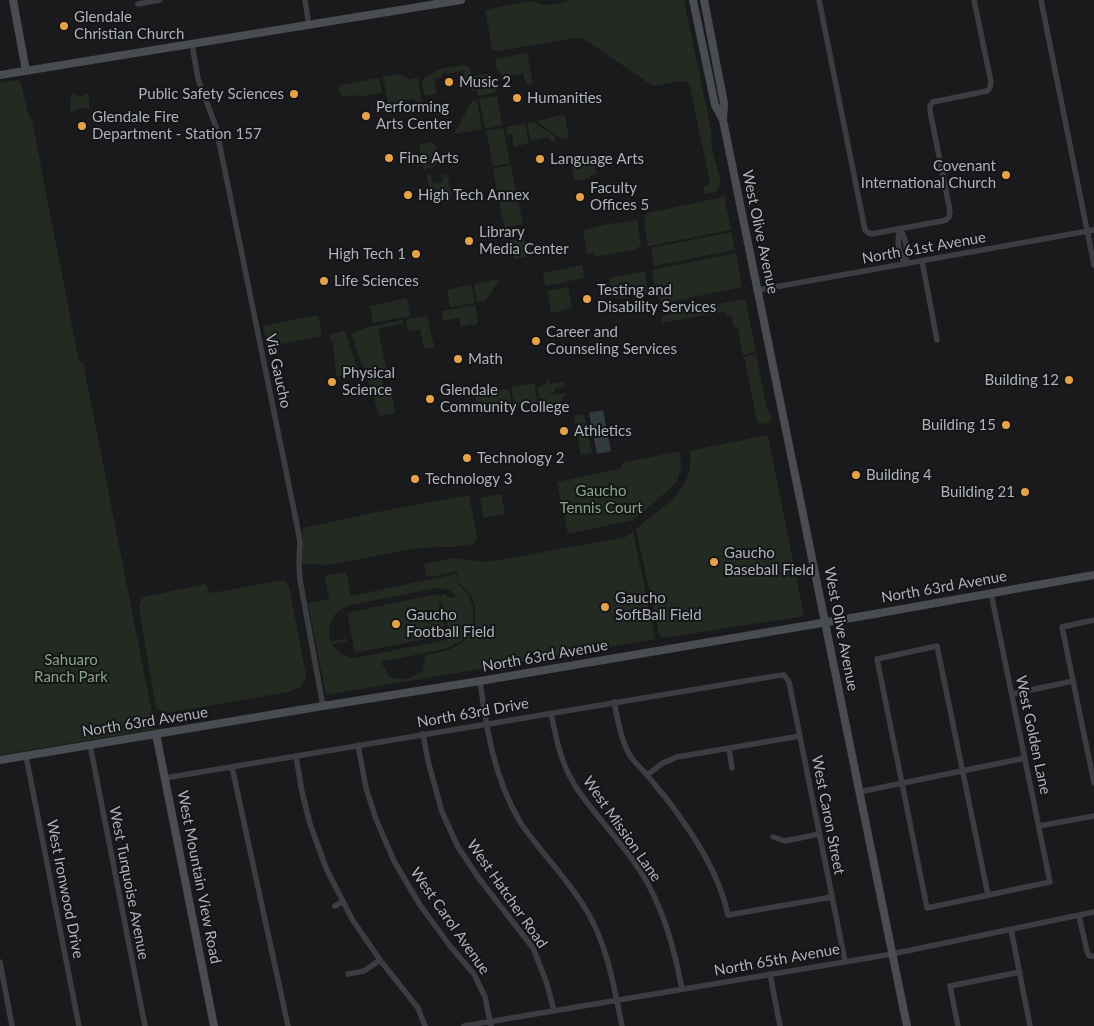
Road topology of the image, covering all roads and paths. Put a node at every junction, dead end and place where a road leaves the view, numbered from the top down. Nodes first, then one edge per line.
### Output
1 (13, 0) edge
2 (160, 0) edge
3 (305, 0) edge
4 (462, 0) edge
5 (693, 0) edge
6 (704, 0) edge
7 (818, 0) edge
8 (974, 0) edge
9 (1041, 0) edge
10 (138, 4) dead end
11 (309, 26) junction
12 (192, 44) junction
13 (26, 71) junction
14 (0, 75) edge
15 (723, 120) junction
16 (900, 229) junction
17 (1091, 230) edge
18 (922, 261) junction
19 (905, 264) junction
20 (1094, 265) edge
21 (758, 290) junction
22 (937, 340) dead end
23 (1094, 575) edge
24 (991, 593) junction
25 (1094, 620) edge
26 (825, 622) junction
27 (784, 675) joint
28 (480, 681) junction
29 (1073, 682) junction
30 (1012, 694) junction
31 (614, 702) junction
32 (322, 706) junction
33 (551, 713) junction
34 (487, 724) junction
35 (156, 734) junction
36 (423, 734) junction
37 (800, 736) junction
38 (90, 745) junction
39 (358, 745) junction
40 (729, 748) junction
41 (26, 756) junction
42 (296, 756) junction
43 (1025, 758) junction
44 (0, 760) edge
45 (232, 767) junction
46 (732, 768) dead end
47 (962, 771) junction
48 (647, 775) junction
49 (165, 778) junction
50 (1094, 783) edge
51 (902, 784) junction
52 (859, 792) junction
53 (1094, 816) edge
54 (1038, 826) junction
55 (819, 834) junction
56 (773, 837) dead end
57 (988, 895) junction
58 (832, 897) junction
59 (342, 902) junction
60 (335, 906) dead end
61 (1094, 912) edge
62 (1080, 916) junction
63 (1011, 929) junction
64 (892, 954) junction
65 (1092, 956) edge
66 (380, 960) junction
67 (845, 961) junction
68 (0, 962) edge
69 (1020, 972) junction
70 (348, 974) dead end
71 (770, 974) junction
72 (682, 989) junction
73 (617, 1000) junction
74 (554, 1010) junction
75 (491, 1024) edge
76 (12, 1026) edge
77 (79, 1026) edge
78 (145, 1026) edge
79 (214, 1026) edge
80 (288, 1026) edge
81 (424, 1026) edge
82 (464, 1026) edge
83 (622, 1026) edge
84 (780, 1026) edge
85 (907, 1026) edge
86 (958, 1026) edge
87 (1030, 1026) edge

1 - 13 main road
2 - 10 street
3 - 11 street
4 - 11 main road
5 - 15 main road, West Olive Avenue
6 - 15 main road, West Olive Avenue
7 - 16 street
8 - 16 street
9 - 17 street
11 - 12 main road
12 - 13 main road
12 - 32 street, Via Gaucho
13 - 14 main road
15 - 21 main road, West Olive Avenue
16 - 19 street
17 - 18 street, North 61st Avenue
17 - 20 street
18 - 19 street, North 61st Avenue
18 - 22 street
19 - 21 street, North 61st Avenue
21 - 26 main road, West Olive Avenue
23 - 24 main road, North 63rd Avenue
24 - 26 main road, North 63rd Avenue
24 - 30 street, West Golden Lane
25 - 29 street
26 - 28 main road, North 63rd Avenue
26 - 52 main road, West Olive Avenue
27 - 31 street, North 63rd Drive
27 - 37 street, West Caron Street
28 - 32 main road, North 63rd Avenue
28 - 34 street
29 - 30 street
29 - 50 street
30 - 43 street, West Golden Lane
31 - 33 street, North 63rd Drive
31 - 48 street
32 - 35 main road, North 63rd Avenue
33 - 34 street, North 63rd Drive
33 - 72 street, West Mission Lane
34 - 36 street, North 63rd Drive
34 - 73 street
35 - 38 main road, North 63rd Avenue
35 - 49 main road, West Mountain View Road
36 - 39 street, North 63rd Drive
36 - 74 street, West Hatcher Road
37 - 40 street
37 - 55 street, West Caron Street
38 - 41 main road, North 63rd Avenue
38 - 78 street, West Turquoise Avenue
39 - 42 street, North 63rd Drive
39 - 75 street, West Carol Avenue
40 - 46 street
40 - 48 street
41 - 44 main road, North 63rd Avenue
41 - 77 street, West Ironwood Drive
42 - 45 street, North 63rd Drive
42 - 59 street
43 - 47 street
43 - 54 street, West Golden Lane
45 - 49 street, North 63rd Drive
45 - 80 street
47 - 51 street
47 - 51 street
47 - 57 street
48 - 58 street
49 - 79 main road, West Mountain View Road
51 - 52 street
51 - 57 street
52 - 64 main road, West Olive Avenue
53 - 54 street
54 - 57 street, West Golden Lane
55 - 56 street
55 - 58 street, West Caron Street
58 - 67 street, West Caron Street
59 - 60 street
59 - 66 street
61 - 62 street, North 65th Avenue
62 - 63 street, North 65th Avenue
62 - 65 street
63 - 64 street, North 65th Avenue
63 - 69 street
64 - 67 street, North 65th Avenue
64 - 85 main road, West Olive Avenue
66 - 70 street
66 - 81 street
67 - 71 street, North 65th Avenue
68 - 76 street
69 - 86 street
69 - 87 street
71 - 72 street, North 65th Avenue
71 - 84 street
72 - 73 street, North 65th Avenue
73 - 74 street, North 65th Avenue
73 - 83 street
74 - 75 street, North 65th Avenue
75 - 82 street, North 65th Avenue

